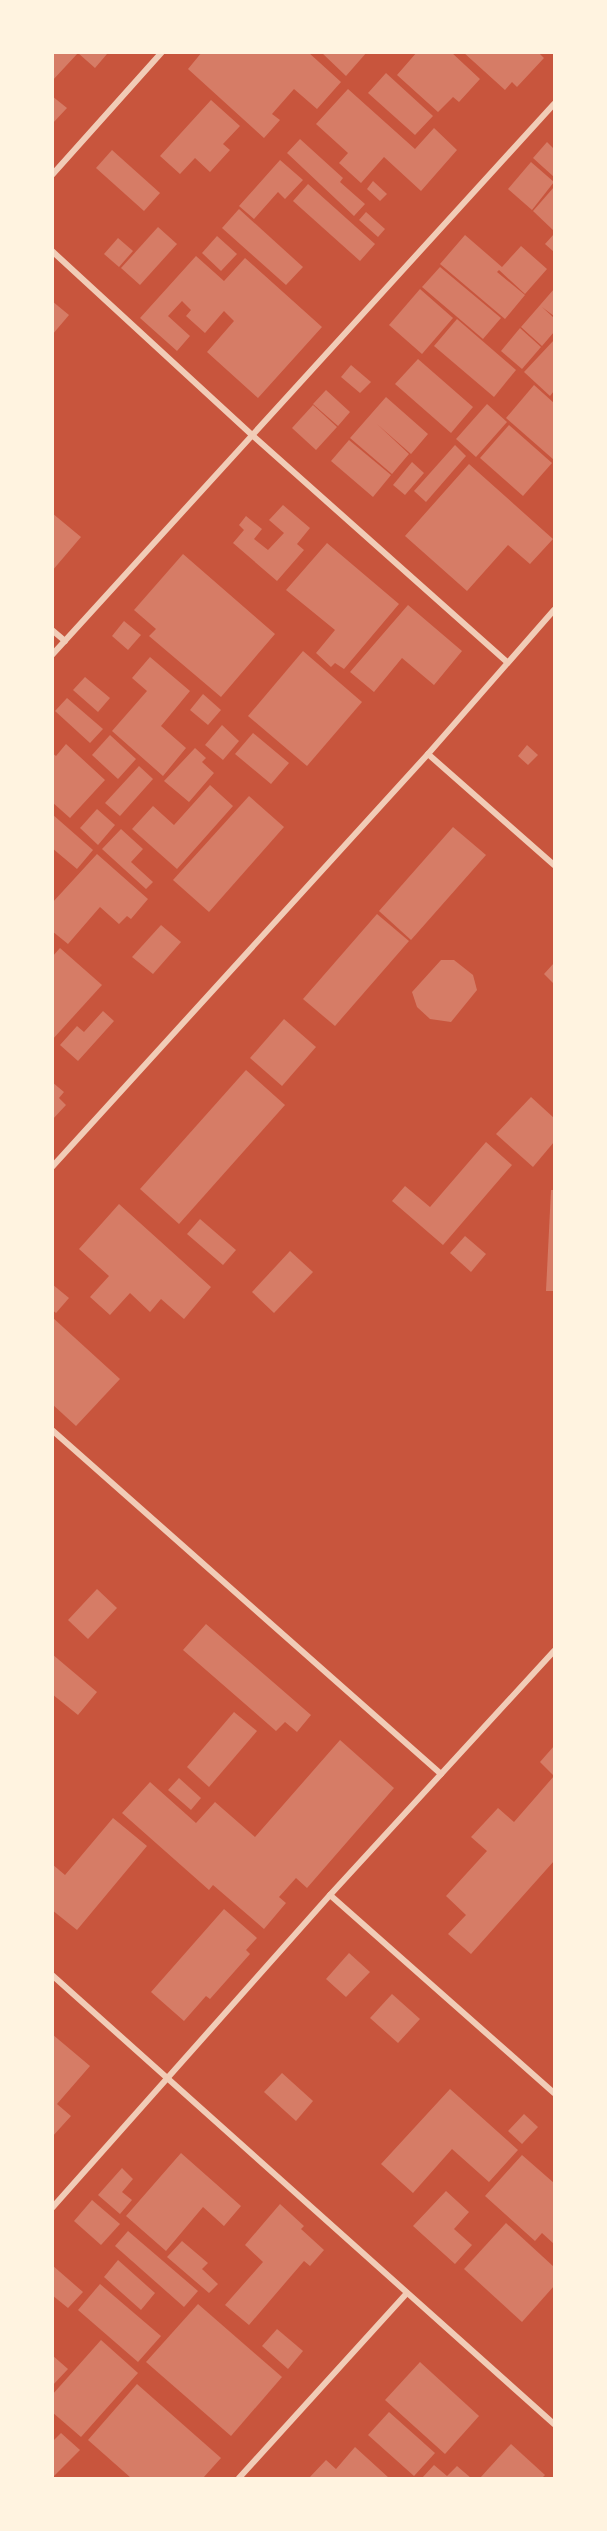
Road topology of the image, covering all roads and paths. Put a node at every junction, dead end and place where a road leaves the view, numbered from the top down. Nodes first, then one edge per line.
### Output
1 (162, 52) edge
2 (555, 104) edge
3 (52, 175) edge
4 (52, 250) edge
5 (252, 435) junction
6 (555, 610) edge
7 (52, 630) edge
8 (65, 641) junction
9 (52, 655) edge
10 (507, 662) junction
11 (428, 754) junction
12 (555, 865) edge
13 (52, 1167) edge
14 (52, 1430) edge
15 (555, 1651) edge
16 (441, 1774) junction
17 (330, 1895) junction
18 (52, 1975) edge
19 (167, 2078) junction
20 (555, 2093) edge
21 (52, 2208) edge
22 (407, 2293) junction
23 (555, 2424) edge
24 (239, 2478) edge

1 - 3 street
2 - 5 street
4 - 5 street
5 - 8 street
5 - 10 street
6 - 10 street
7 - 8 street
8 - 9 street
10 - 11 street
11 - 12 street
11 - 13 street
14 - 16 street
15 - 16 street
16 - 17 street
17 - 19 street
17 - 20 street
18 - 19 street
19 - 21 street
19 - 22 street
22 - 23 street
22 - 24 street

